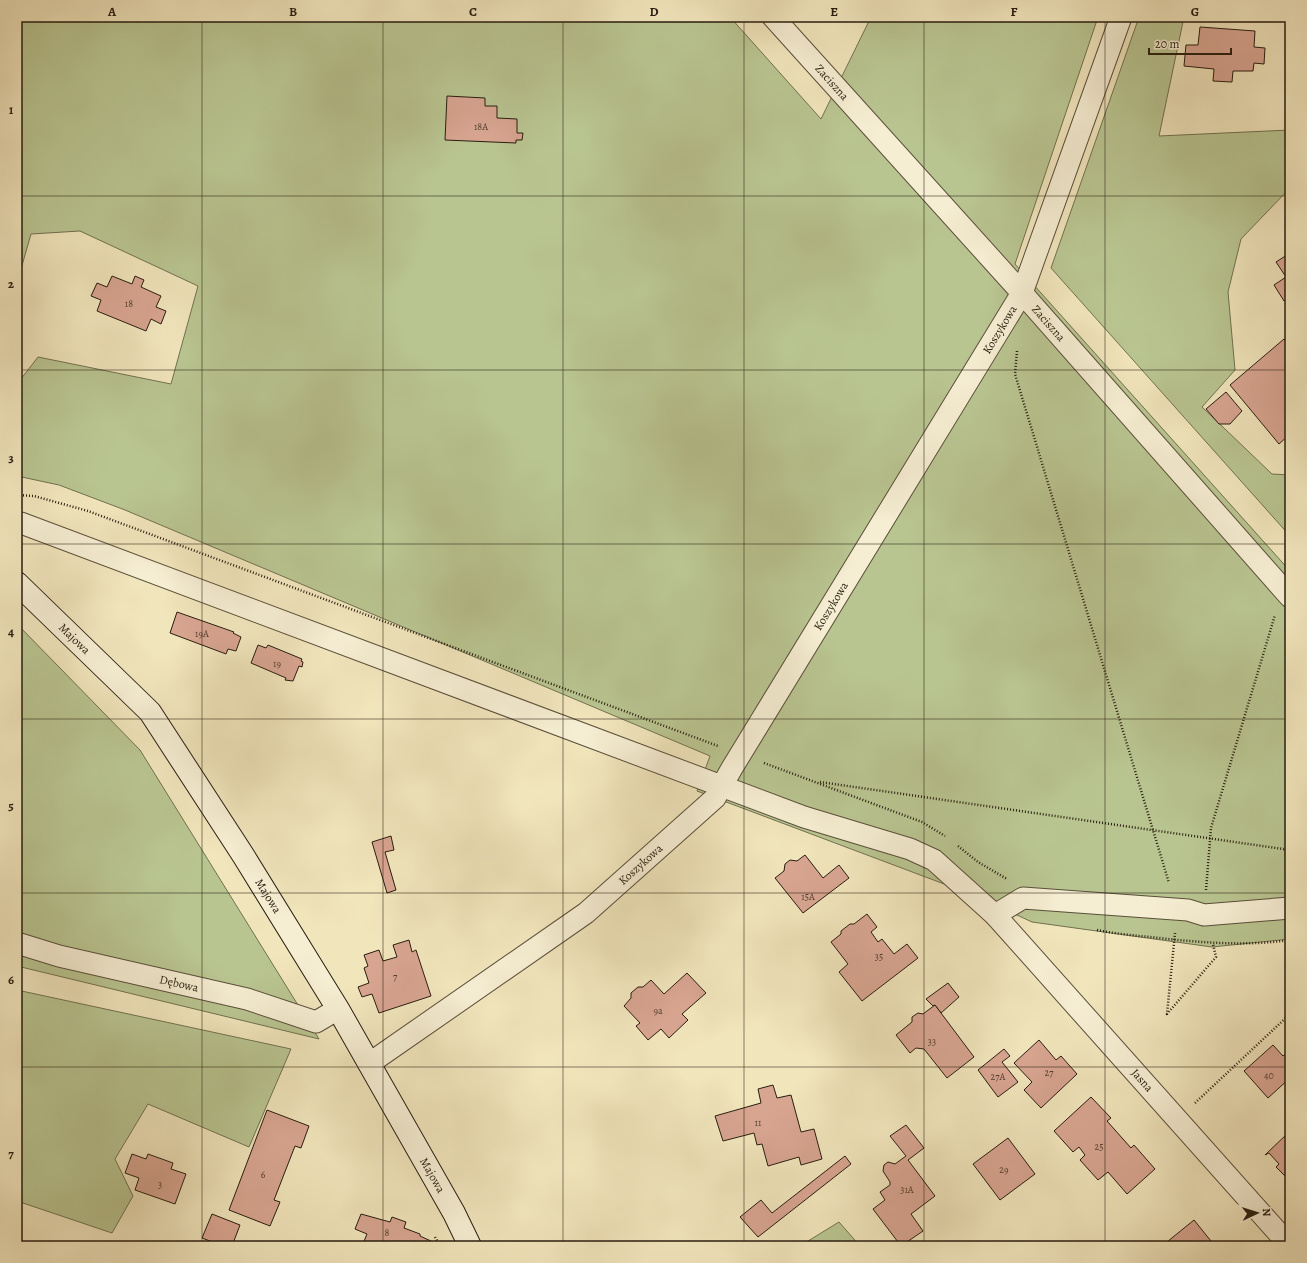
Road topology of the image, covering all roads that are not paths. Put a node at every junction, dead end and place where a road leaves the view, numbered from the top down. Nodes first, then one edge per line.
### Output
1 (773, 17) edge
2 (1121, 17) edge
3 (1022, 293) junction
4 (19, 523) edge
5 (17, 583) edge
6 (1290, 596) edge
7 (722, 785) junction
8 (1290, 908) edge
9 (995, 915) junction
10 (17, 943) edge
11 (338, 1009) junction
12 (370, 1063) junction
13 (470, 1246) edge
14 (1290, 1246) edge

1 - 3 street, Zaciszna
2 - 3 street, Koszykowa
3 - 6 street, Zaciszna
3 - 7 street, Koszykowa
4 - 7 street, Jasna
5 - 11 street, Majowa
7 - 9 street, Jasna
7 - 12 street, Koszykowa
8 - 9 street
9 - 14 street, Jasna
10 - 11 street, Dębowa
11 - 12 street, Majowa
12 - 13 street, Majowa

